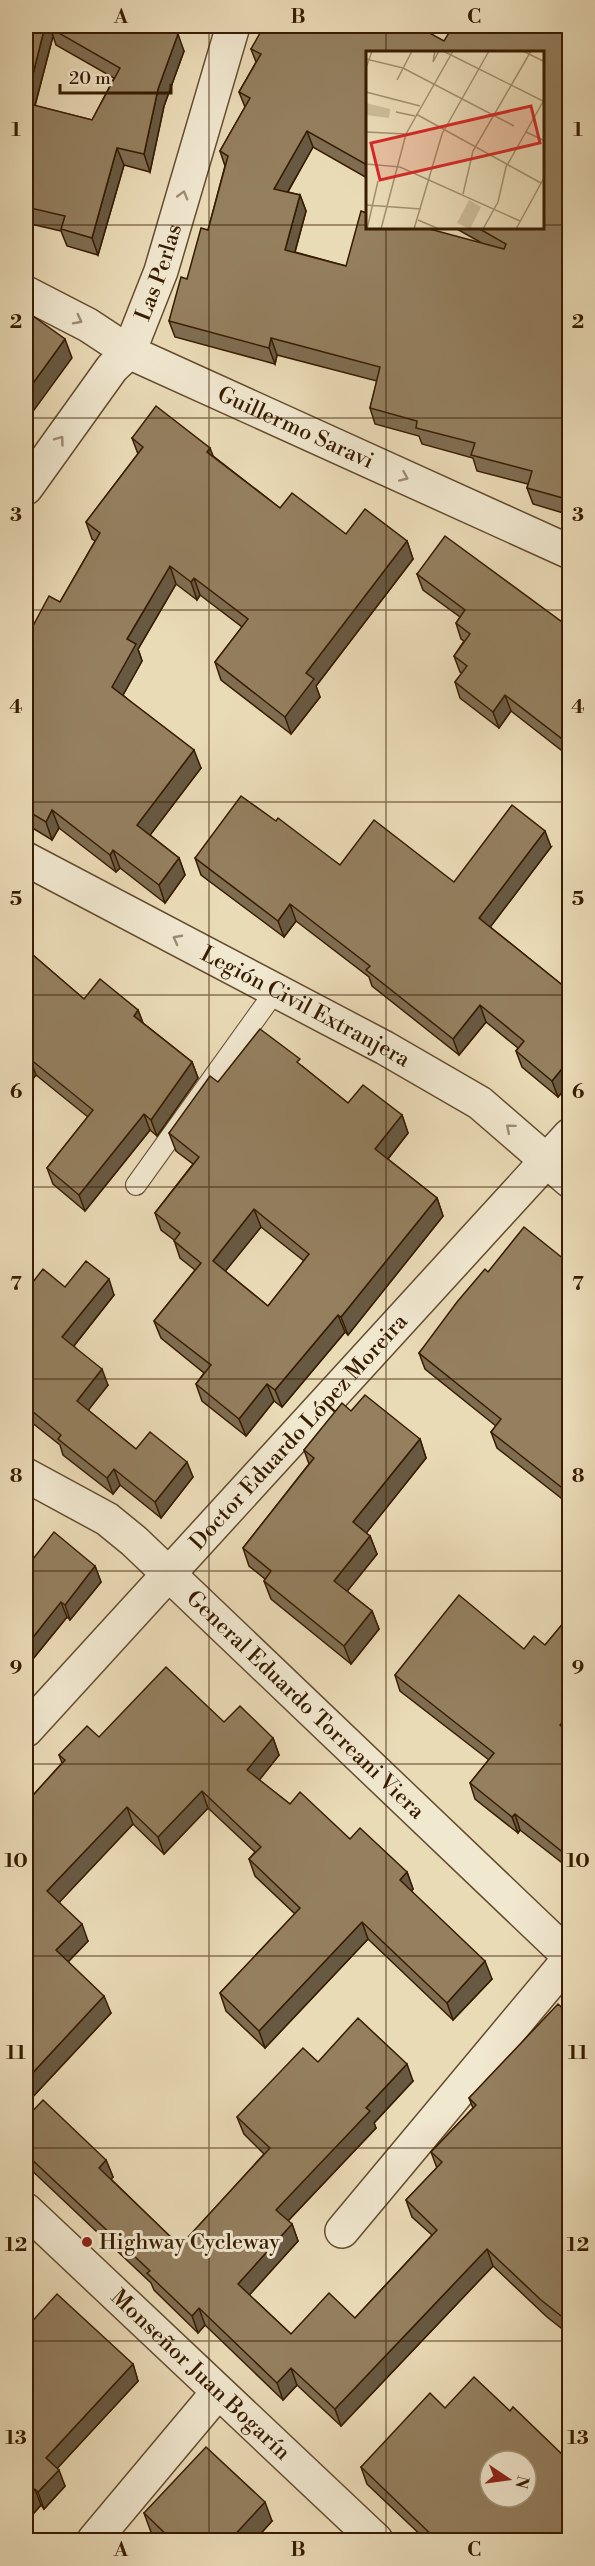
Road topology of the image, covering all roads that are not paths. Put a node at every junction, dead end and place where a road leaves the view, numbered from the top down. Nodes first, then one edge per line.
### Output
1 (233, 26) edge
2 (26, 293) edge
3 (129, 352) junction
4 (26, 488) edge
5 (570, 552) edge
6 (26, 859) edge
7 (276, 990) junction
8 (570, 1135) edge
9 (559, 1170) edge
10 (136, 1185) dead end
11 (26, 1475) edge
12 (168, 1572) junction
13 (26, 1730) edge
14 (570, 1958) edge
15 (26, 2210) edge
16 (342, 2231) dead end
17 (218, 2392) junction
18 (94, 2541) edge
19 (376, 2541) edge

3 -> 1 street, Las Perlas
2 -> 3 street, Guillermo Saravi
4 -> 3 street, Las Perlas
3 -> 5 street, Guillermo Saravi
7 -> 6 street, Legión Civil Extranjera
9 -> 7 street, Legión Civil Extranjera
7 - 10 lane
8 - 9 street, Doctor Eduardo López Moreira
9 - 12 street, Doctor Eduardo López Moreira
11 - 12 street, General Eduardo Torreani Viera
12 - 13 street, Doctor Eduardo López Moreira
12 - 14 street, General Eduardo Torreani Viera
14 - 16 street
15 - 17 street, Monseñor Juan Bogarín
17 - 18 street
17 - 19 street, Monseñor Juan Bogarín

